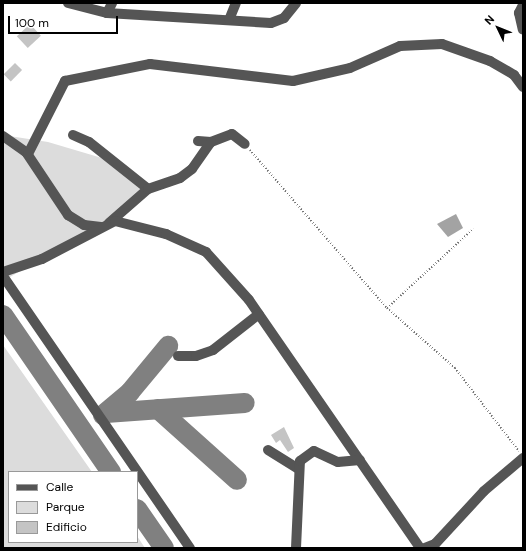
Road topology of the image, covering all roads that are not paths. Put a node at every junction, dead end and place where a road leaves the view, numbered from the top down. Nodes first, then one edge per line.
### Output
1 (68, 3) edge
2 (112, 3) edge
3 (236, 3) edge
4 (296, 3) edge
5 (523, 5) edge
6 (107, 13) junction
7 (229, 20) junction
8 (523, 30) edge
9 (523, 87) edge
10 (73, 135) dead end
11 (3, 136) edge
12 (198, 141) dead end
13 (212, 142) junction
14 (246, 144) road end
15 (28, 154) junction
16 (148, 188) junction
17 (105, 225) junction
18 (3, 272) edge
19 (3, 276) edge
20 (259, 314) junction
21 (178, 356) dead end
22 (268, 450) dead end
23 (523, 457) edge
24 (360, 460) junction
25 (298, 470) junction
26 (137, 471) edge
27 (138, 472) edge
28 (434, 546) edge
29 (190, 548) edge
30 (296, 548) edge
31 (420, 548) edge
32 (424, 548) edge

1 - 6 street
2 - 6 street
3 - 7 street
4 - 7 street
5 - 8 street
6 - 7 street
9 - 15 street
10 - 16 street
11 - 15 street
12 - 13 street
13 - 14 street
13 - 16 street
15 - 17 street
16 - 17 street
17 - 18 street
17 - 20 street
19 - 26 street
20 - 21 street
20 - 24 street
22 - 25 street
23 - 28 street
24 - 25 street
24 - 31 street
25 - 30 street
27 - 29 street
28 - 32 street

